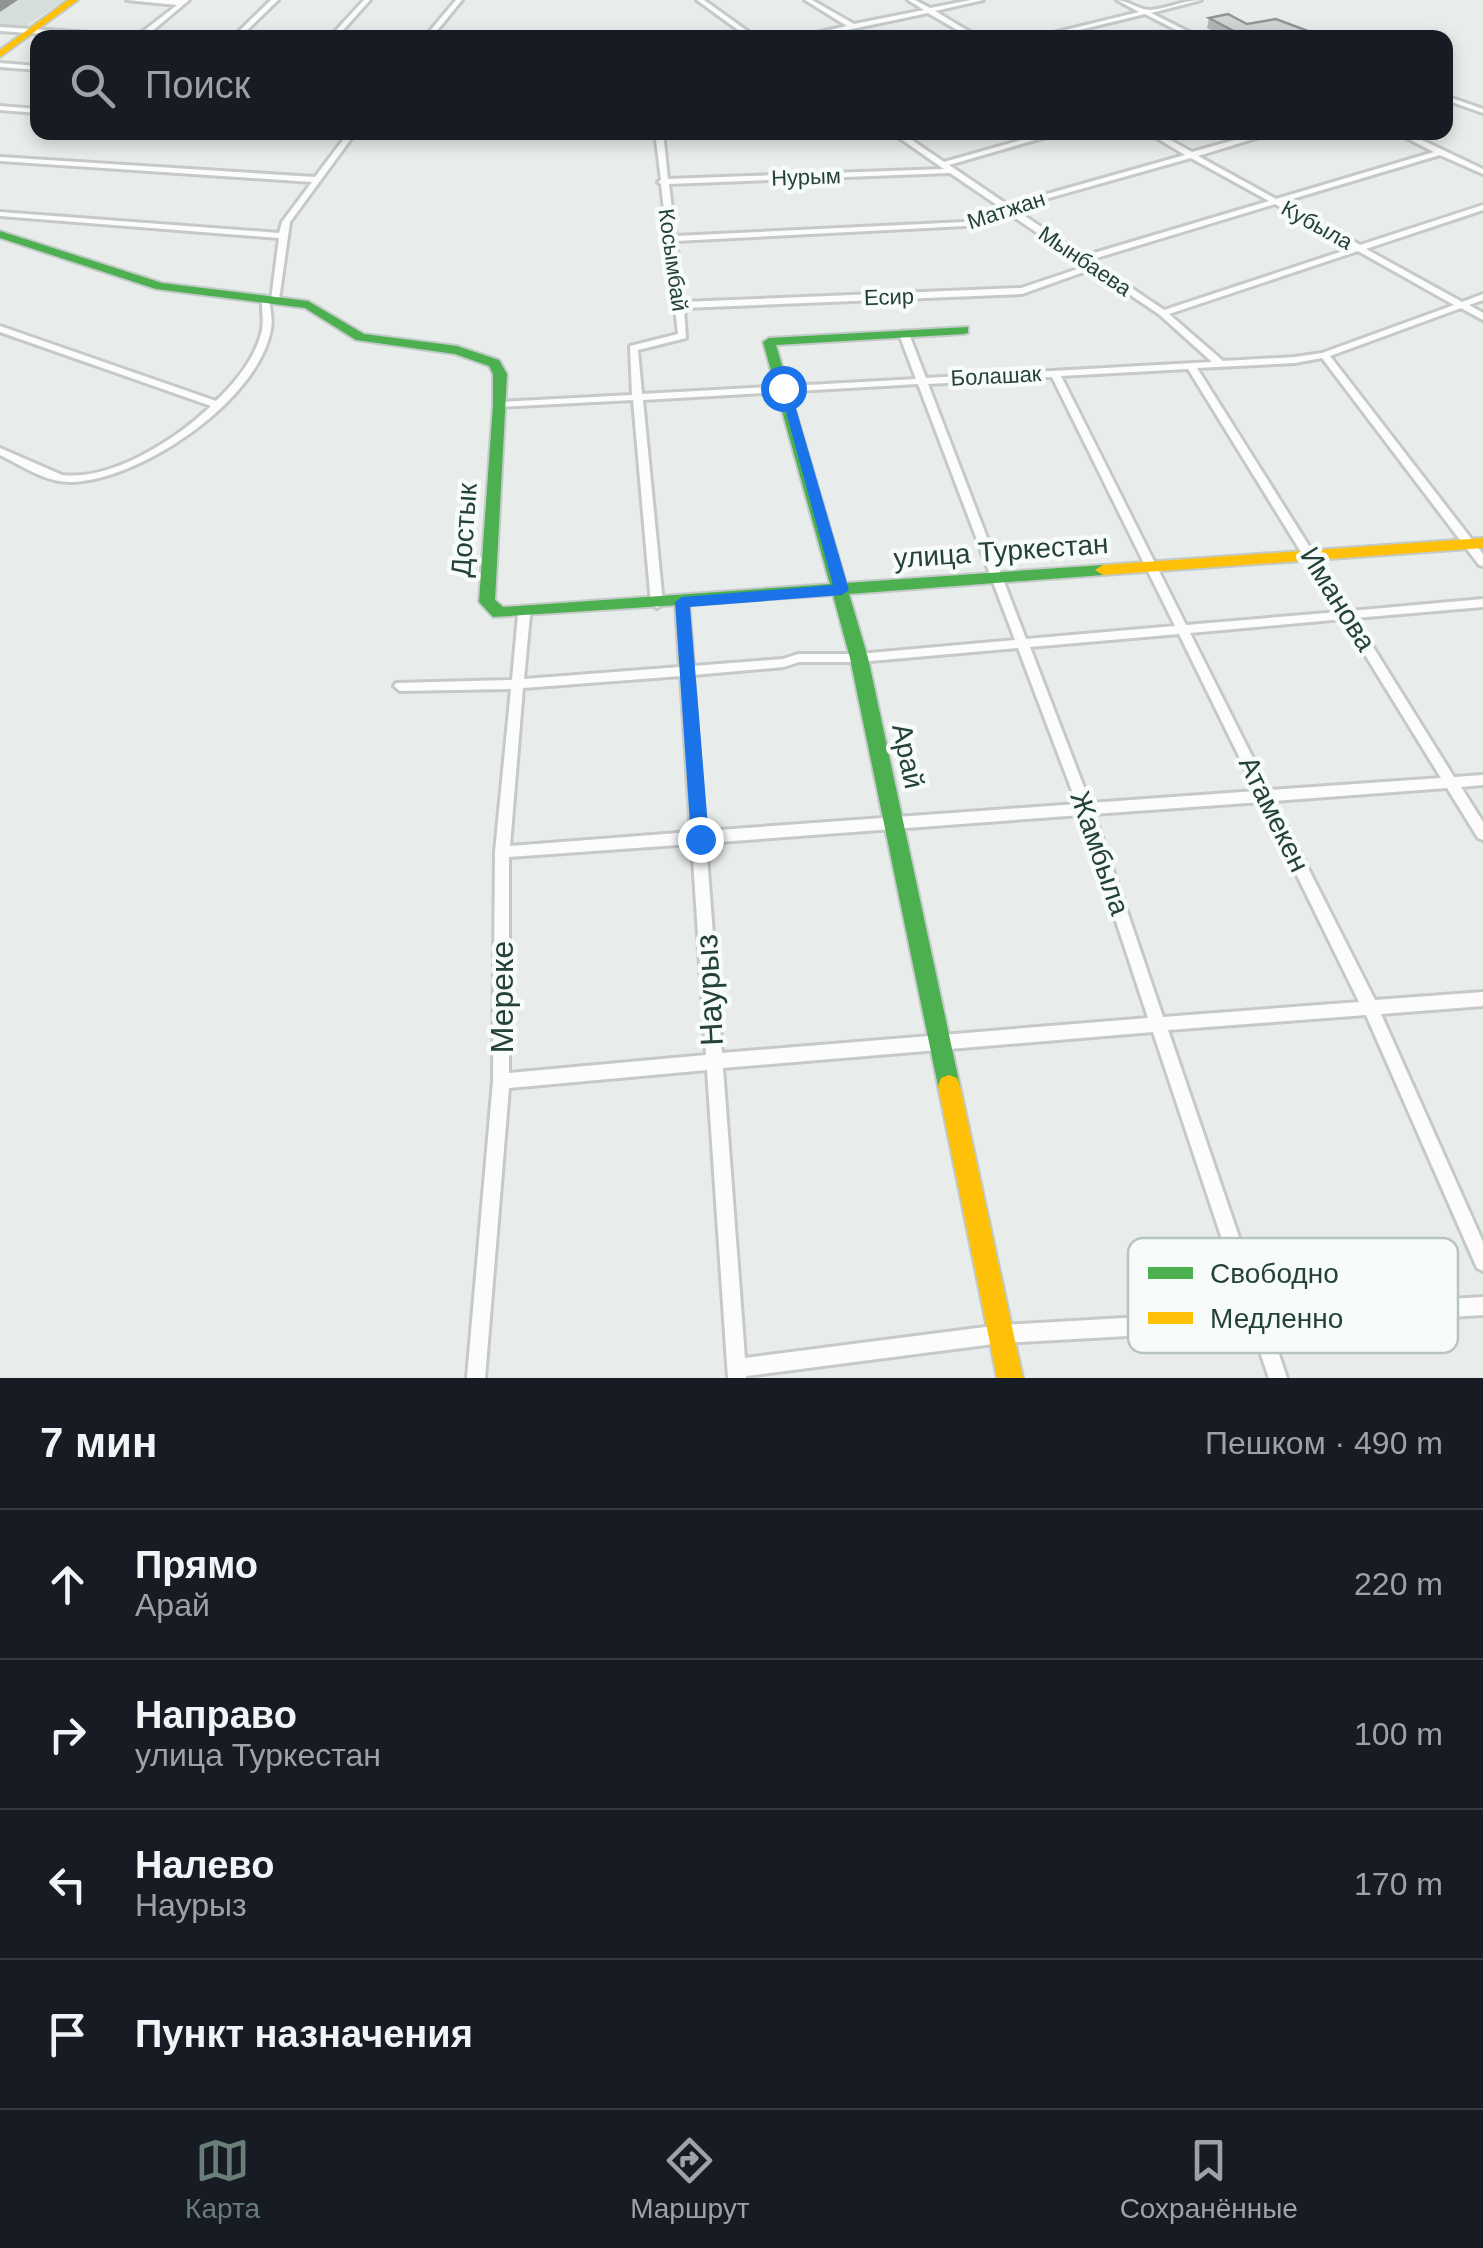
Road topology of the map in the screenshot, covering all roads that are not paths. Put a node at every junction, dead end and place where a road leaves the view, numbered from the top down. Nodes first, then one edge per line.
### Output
1 (74, 0) edge
2 (130, 0) edge
3 (275, 0) edge
4 (367, 0) edge
5 (459, 0) edge
6 (700, 0) edge
7 (808, 0) edge
8 (911, 0) edge
9 (980, 0) edge
10 (1120, 0) edge
11 (1198, 0) edge
12 (184, 1) edge
13 (930, 11) junction
14 (1145, 13) junction
15 (852, 26) junction
16 (0, 30) edge
17 (33, 30) edge
18 (148, 30) edge
19 (243, 30) edge
20 (339, 30) edge
21 (434, 30) edge
22 (743, 30) edge
23 (833, 30) edge
24 (964, 30) edge
25 (1071, 30) edge
26 (1181, 30) edge
27 (30, 32) joint
28 (0, 54) edge
29 (0, 66) edge
30 (30, 68) edge
31 (1453, 100) edge
32 (0, 108) edge
33 (30, 110) edge
34 (1483, 111) edge
35 (347, 140) edge
36 (659, 140) edge
37 (906, 140) edge
38 (1035, 140) edge
39 (1165, 140) edge
40 (1245, 140) edge
41 (1416, 140) edge
42 (1442, 152) junction
43 (1192, 155) junction
44 (0, 159) edge
45 (946, 168) junction
46 (1483, 172) edge
47 (318, 180) junction
48 (662, 182) junction
49 (1273, 200) junction
50 (1483, 206) edge
51 (1005, 208) junction
52 (0, 214) edge
53 (0, 234) edge
54 (282, 236) junction
55 (672, 239) junction
56 (1360, 249) junction
57 (1083, 258) junction
58 (1094, 266) junction
59 (1483, 297) edge
60 (270, 299) junction
61 (680, 305) junction
62 (1462, 306) junction
63 (1162, 313) junction
64 (1483, 318) edge
65 (0, 329) edge
66 (963, 330) dead end
67 (904, 334) junction
68 (1324, 355) junction
69 (1220, 364) junction
70 (1190, 366) junction
71 (1055, 373) junction
72 (922, 380) junction
73 (783, 388) junction
74 (637, 397) junction
75 (216, 404) junction
76 (499, 412) junction
77 (0, 451) edge
78 (1476, 543) edge
79 (1310, 556) junction
80 (1483, 562) edge
81 (1154, 567) junction
82 (994, 579) junction
83 (842, 590) junction
84 (682, 602) junction
85 (1483, 603) edge
86 (657, 604) junction
87 (1346, 612) junction
88 (524, 615) junction
89 (1183, 630) junction
90 (1021, 644) junction
91 (859, 658) junction
92 (688, 672) junction
93 (517, 684) junction
94 (400, 686) dead end
95 (1483, 780) edge
96 (1453, 782) junction
97 (1266, 797) junction
98 (1086, 811) junction
99 (894, 826) junction
100 (1483, 834) edge
101 (700, 839) junction
102 (502, 852) junction
103 (1483, 998) edge
104 (1370, 1008) junction
105 (1158, 1024) junction
106 (940, 1041) junction
107 (714, 1062) junction
108 (502, 1081) junction
109 (1230, 1238) edge
110 (1483, 1262) edge
111 (1483, 1306) edge
112 (1458, 1307) edge
113 (1128, 1327) edge
114 (1001, 1334) junction
115 (1269, 1353) edge
116 (737, 1373) edge
117 (476, 1378) edge
118 (1010, 1378) edge
119 (1278, 1378) edge

1 - 17 street
2 - 12 street
3 - 19 street
4 - 20 street
5 - 21 street
6 - 22 street
7 - 15 street
8 - 13 street
9 - 13 street
10 - 14 street
11 - 14 street
12 - 18 street
13 - 15 street
13 - 24 street
14 - 25 street
14 - 26 street
15 - 23 street
16 - 27 street
27 - 28 street
29 - 30 street
31 - 34 street
32 - 33 street
35 - 47 street
36 - 48 street, Косымбай
37 - 45 street, Мынбаева
38 - 45 street, Нурым
39 - 43 street, Кубыла
40 - 43 street, Матжан
41 - 42 street
42 - 46 street
42 - 49 street
43 - 49 street, Кубыла
43 - 51 street, Матжан
44 - 47 street
45 - 48 street, Нурым
45 - 51 street, Мынбаева
47 - 54 street
48 - 55 street, Косымбай
49 - 56 street, Кубыла
49 - 57 street
50 - 56 street
51 - 55 street, Матжан
51 - 57 street, Мынбаева
52 - 54 street
53 - 60 street
54 - 60 street
55 - 61 street, Косымбай
56 - 62 street, Кубыла
56 - 63 street
57 - 58 street, Мынбаева
58 - 61 street, Есир
58 - 63 street, Мынбаева
59 - 62 street, Болашак
60 - 75 street
60 - 76 street
61 - 74 street, Косымбай
62 - 64 street, Кубыла
62 - 68 street, Болашак
63 - 69 street, Мынбаева
65 - 75 street
66 - 67 street, Арай
67 - 72 street, Жамбыла
67 - 73 street, Арай
68 - 69 street, Болашак
68 - 78 street
69 - 70 street, Болашак
70 - 71 street, Болашак
70 - 79 street, Иманова
71 - 72 street, Болашак
71 - 81 street, Атамекен
72 - 73 street, Болашак
72 - 82 street, Жамбыла
73 - 74 street, Болашак
73 - 83 street, Арай
74 - 76 street, Болашак
74 - 86 street
75 - 77 street
76 - 88 street, Достык
78 - 79 street, улица Туркестан
78 - 80 street
79 - 81 street, улица Туркестан
79 - 87 street, Иманова
81 - 82 street, улица Туркестан
81 - 89 street, Атамекен
82 - 83 street, улица Туркестан
82 - 90 street, Жамбыла
83 - 84 street, улица Туркестан
83 - 91 street, Арай
84 - 86 street, улица Туркестан
84 - 92 street, Наурыз
85 - 87 street
86 - 88 street, улица Туркестан
87 - 89 street
87 - 96 street, Иманова
88 - 93 street, Мереке
89 - 90 street
89 - 97 street, Атамекен
90 - 91 street
90 - 98 street, Жамбыла
91 - 92 street
91 - 99 street, Арай
92 - 93 street
92 - 101 street, Наурыз
93 - 94 street
93 - 102 street, Мереке
95 - 96 street
96 - 97 street
96 - 100 street, Иманова
97 - 98 street
97 - 104 street, Атамекен
98 - 99 street
98 - 105 street, Жамбыла
99 - 101 street
99 - 106 street, Арай
101 - 102 street
101 - 107 street, Наурыз
102 - 108 street, Мереке
103 - 104 street
104 - 105 street
104 - 110 street, Атамекен
105 - 106 street
105 - 109 street, Жамбыла
106 - 107 street
106 - 114 street, Арай
107 - 108 street
107 - 116 street, Наурыз
108 - 117 street, Мереке
111 - 112 street
113 - 114 street
114 - 116 street
114 - 118 street, Арай
115 - 119 street, Жамбыла

